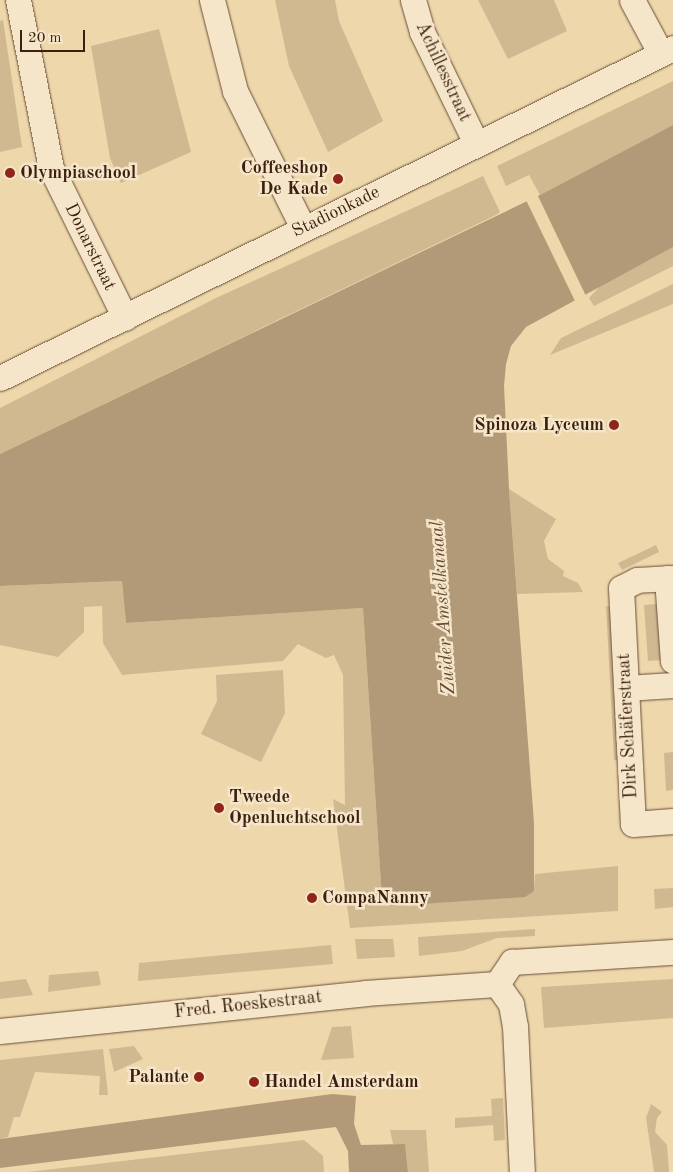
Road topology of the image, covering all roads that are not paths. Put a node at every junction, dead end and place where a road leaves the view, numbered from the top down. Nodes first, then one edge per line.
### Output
1 (13, 0) edge
2 (18, 0) edge
3 (212, 0) edge
4 (413, 0) edge
5 (632, 0) edge
6 (0, 3) edge
7 (667, 51) edge
8 (476, 143) junction
9 (302, 228) junction
10 (125, 318) junction
11 (0, 378) edge
12 (670, 578) edge
13 (672, 631) edge
14 (673, 661) edge
15 (673, 685) edge
16 (626, 688) junction
17 (673, 821) edge
18 (673, 952) edge
19 (497, 984) junction
20 (0, 1031) edge
21 (522, 1172) edge

1 - 6 street
2 - 10 street, Donarstraat
3 - 9 street
4 - 8 street, Achillesstraat
5 - 7 street
7 - 8 street, Stadionkade
8 - 9 street, Stadionkade
9 - 10 street, Stadionkade
10 - 11 street, Stadionkade
12 - 13 street
12 - 16 street, Dirk Schäferstraat
13 - 14 street
15 - 16 street
16 - 17 street, Dirk Schäferstraat
18 - 19 street
19 - 20 street, Fred. Roeskestraat
19 - 21 street

